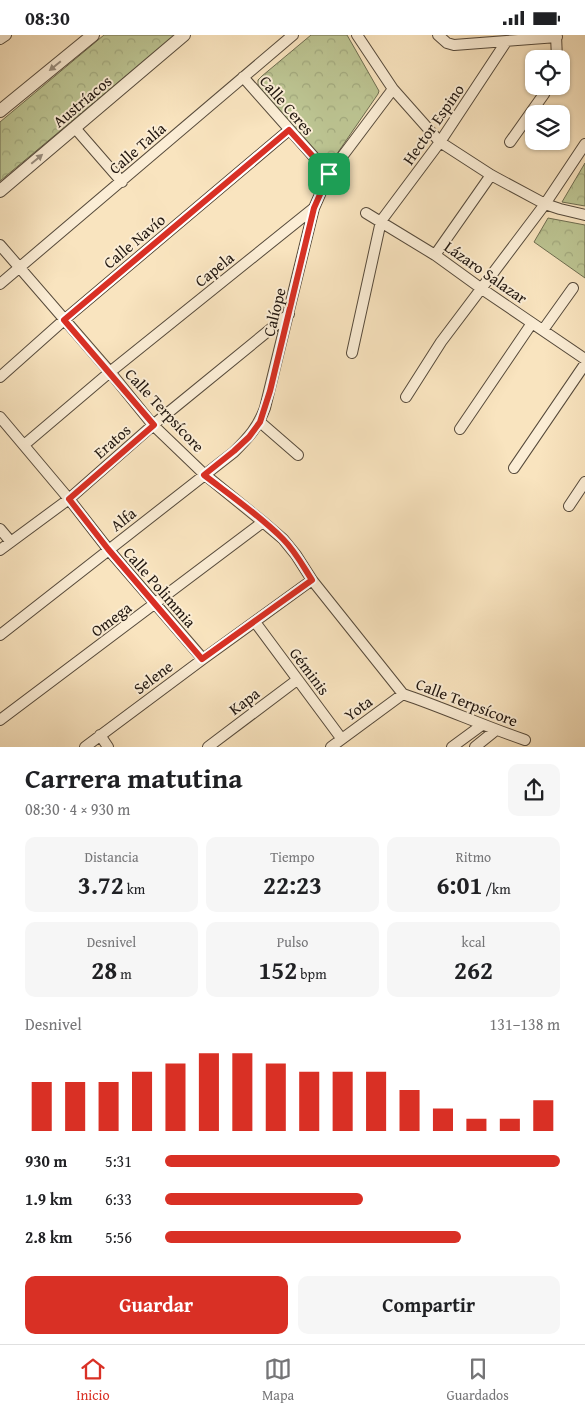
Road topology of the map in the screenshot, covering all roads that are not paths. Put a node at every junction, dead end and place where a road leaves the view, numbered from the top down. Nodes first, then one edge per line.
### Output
1 (6, 35) edge
2 (93, 35) edge
3 (184, 35) edge
4 (293, 35) edge
5 (357, 35) edge
6 (438, 35) edge
7 (556, 36) edge
8 (0, 39) edge
9 (506, 42) junction
10 (557, 50) edge
11 (243, 77) junction
12 (393, 89) junction
13 (543, 95) edge
14 (0, 111) edge
15 (75, 128) junction
16 (289, 130) junction
17 (440, 142) junction
18 (510, 142) dead end
19 (585, 144) edge
20 (329, 174) junction
21 (490, 175) junction
22 (122, 182) junction
23 (0, 191) edge
24 (545, 204) junction
25 (314, 208) junction
26 (366, 213) dead end
27 (585, 215) edge
28 (381, 221) junction
29 (0, 245) edge
30 (435, 255) junction
31 (20, 267) junction
32 (0, 284) edge
33 (573, 287) dead end
34 (482, 289) junction
35 (288, 314) junction
36 (64, 320) junction
37 (532, 323) junction
38 (543, 330) junction
39 (352, 353) dead end
40 (585, 359) edge
41 (585, 364) edge
42 (110, 372) junction
43 (0, 377) edge
44 (406, 397) dead end
45 (0, 417) edge
46 (260, 422) junction
47 (154, 425) junction
48 (460, 429) dead end
49 (24, 445) junction
50 (298, 455) dead end
51 (514, 468) dead end
52 (204, 475) junction
53 (585, 482) edge
54 (69, 499) junction
55 (569, 505) dead end
56 (263, 522) junction
57 (0, 529) edge
58 (11, 542) junction
59 (108, 549) junction
60 (0, 550) edge
61 (312, 580) junction
62 (155, 605) junction
63 (255, 622) junction
64 (0, 635) edge
65 (202, 659) junction
66 (297, 680) junction
67 (403, 694) junction
68 (0, 720) edge
69 (482, 725) junction
70 (496, 730) junction
71 (100, 735) junction
72 (341, 739) junction
73 (525, 740) dead end
74 (85, 747) edge
75 (108, 747) edge
76 (208, 747) edge
77 (331, 747) edge
78 (452, 747) edge
79 (475, 747) edge

1 - 8 street
2 -> 14 street
3 - 15 street, Austríacos
4 - 11 street, Calle Talía
5 - 12 street
6 - 9 street
7 - 9 street
7 - 10 street
9 - 17 street, Hector Espino
11 - 16 street, Calle Ceres
11 - 22 street, Calle Talía
12 - 17 street
12 - 20 street, Capela
13 - 18 street
15 - 22 street
23 -> 15 street, Austríacos
16 - 20 street, Calle Ceres
16 - 36 street, Calle Navío
17 - 21 street
17 - 28 street, Hector Espino
19 - 24 street
20 - 25 street, Capela
21 - 24 street
21 - 30 street
22 - 31 street, Calle Talía
24 - 27 street
24 - 34 street
25 - 35 street, Calíope
25 - 42 street, Capela
26 - 28 street, Lázaro Salazar
28 - 30 street, Lázaro Salazar
28 - 39 street
29 - 31 street, Calle Terpsícore
30 - 34 street, Lázaro Salazar
31 - 32 street, Calle Talía
31 - 36 street, Calle Terpsícore
33 - 38 street
34 - 37 street, Lázaro Salazar
34 - 44 street
35 - 46 street, Calíope
35 - 47 street, Eratos
36 - 42 street, Calle Terpsícore
36 - 43 street, Calle Navío
37 - 38 street, Lázaro Salazar
37 - 48 street
38 - 40 street, Lázaro Salazar
41 - 51 street
42 - 47 street, Calle Terpsícore
42 - 49 street, Capela
45 - 49 street, Calle Polimmia
46 - 50 street
46 - 52 street, Alfa
47 - 52 street, Calle Terpsícore
47 - 54 street, Eratos
49 - 54 street, Calle Polimmia
52 - 56 street, Calle Terpsícore
52 - 59 street, Alfa
53 - 55 street
54 - 58 street, Eratos
54 - 59 street, Calle Polimmia
56 - 61 street, Calle Terpsícore
56 - 62 street, Omega
57 - 58 street
58 - 60 street, Eratos
59 - 62 street, Calle Polimmia
59 - 64 street, Alfa
61 - 63 street, Selene
61 - 67 street, Calle Terpsícore
62 - 65 street, Calle Polimmia
62 - 68 street, Omega
63 - 65 street, Selene
63 - 66 street, Géminis
65 - 71 street, Selene
66 - 72 street, Géminis
66 - 76 street, Kapa
67 - 69 street, Calle Terpsícore
67 - 72 street, Yota
69 - 70 street, Calle Terpsícore
69 - 78 street
70 - 73 street, Calle Terpsícore
70 - 79 street
71 - 74 street, Selene
71 - 75 street
72 - 77 street, Yota

